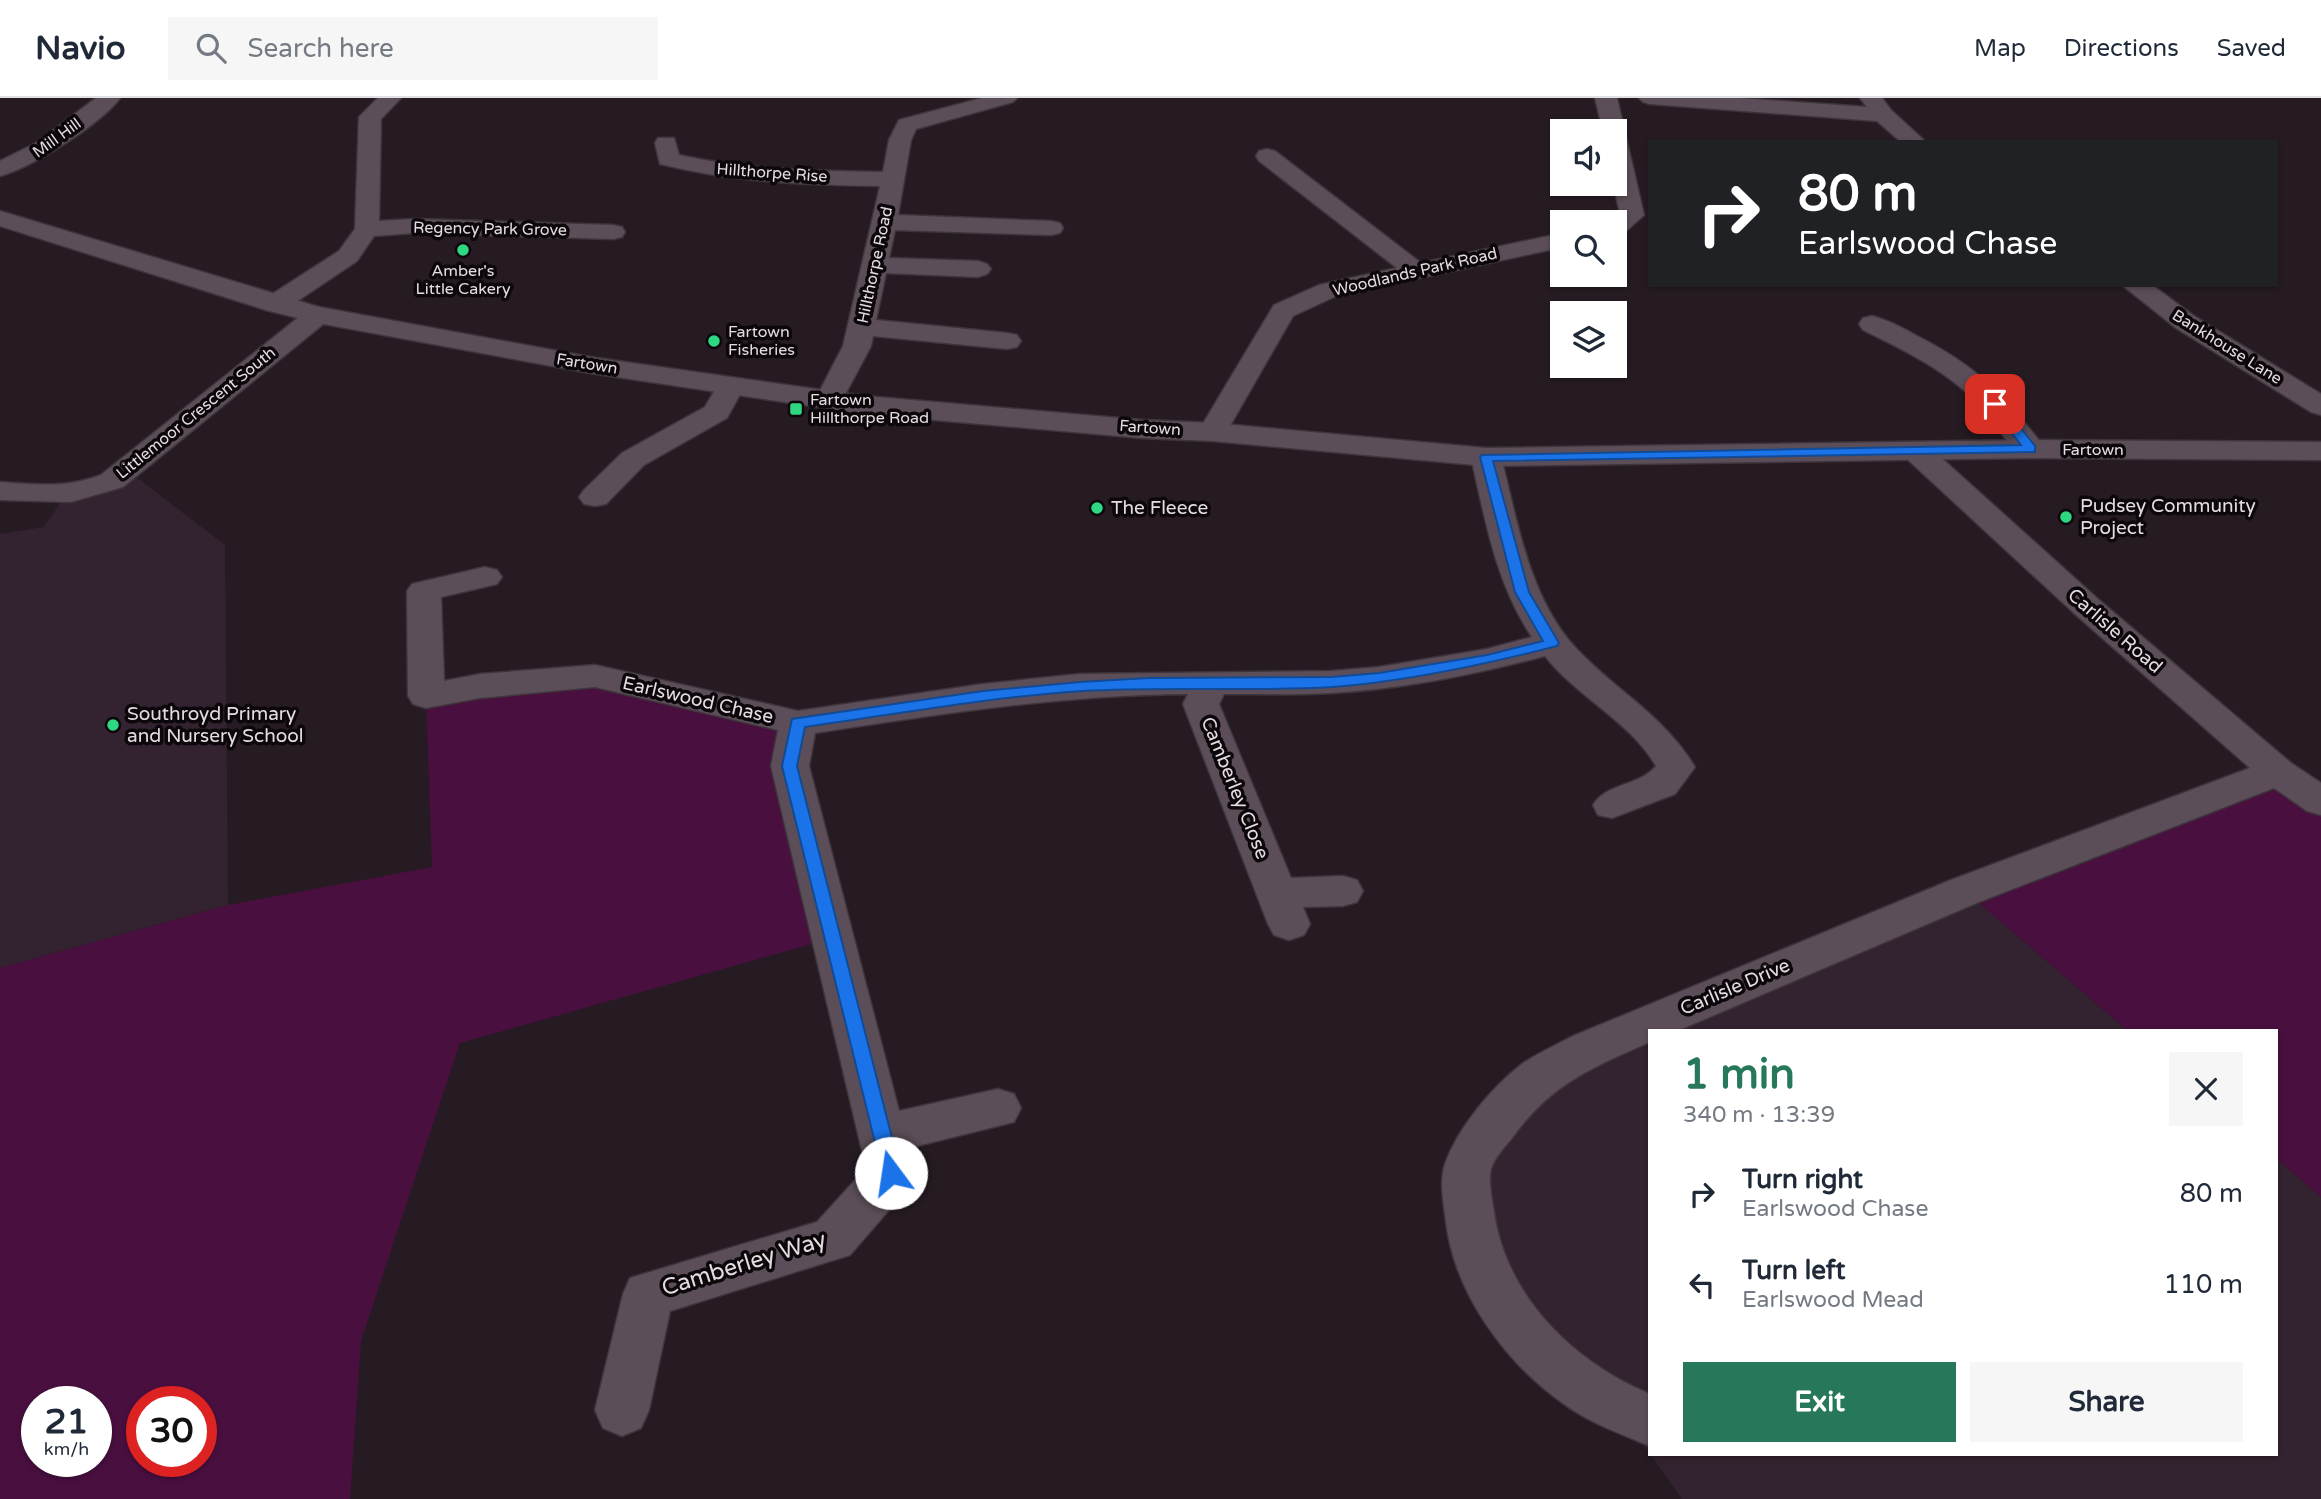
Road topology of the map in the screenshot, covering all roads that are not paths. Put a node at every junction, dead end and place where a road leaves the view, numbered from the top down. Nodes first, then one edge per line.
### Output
1 (109, 98) edge
2 (390, 98) edge
3 (1006, 98) edge
4 (1606, 98) edge
5 (1650, 98) edge
6 (1877, 107) edge
7 (1611, 119) edge
8 (1913, 140) edge
9 (666, 143) dead end
10 (1267, 156) dead end
11 (0, 169) edge
12 (893, 179) junction
13 (1627, 192) edge
14 (0, 218) edge
15 (1627, 219) edge
16 (885, 222) junction
17 (1051, 228) dead end
18 (367, 229) junction
19 (613, 232) dead end
20 (1550, 243) edge
21 (876, 265) junction
22 (978, 269) dead end
23 (1415, 270) junction
24 (2137, 287) edge
25 (275, 304) junction
26 (318, 314) junction
27 (1872, 324) dead end
28 (862, 327) junction
29 (1007, 341) dead end
30 (730, 387) junction
31 (829, 400) junction
32 (2321, 406) edge
33 (1213, 432) junction
34 (2030, 449) junction
35 (1916, 451) junction
36 (2321, 451) edge
37 (1486, 457) junction
38 (0, 491) edge
39 (595, 497) dead end
40 (485, 578) dead end
41 (1552, 643) junction
42 (1212, 684) junction
43 (798, 723) junction
44 (2278, 772) junction
45 (2321, 802) edge
46 (1612, 805) dead end
47 (1343, 891) dead end
48 (998, 1108) dead end
49 (881, 1135) junction
50 (622, 1410) dead end
51 (1648, 1419) edge

1 - 11 street, Mill Hill
2 - 18 street
3 - 12 street, Hillthorpe Road
4 - 7 street
5 - 6 street
6 - 8 street
9 - 12 street, Hillthorpe Rise
10 - 23 street
12 - 16 street, Hillthorpe Road
13 - 15 street
14 - 25 street, Fartown
16 - 17 street
16 - 21 street, Hillthorpe Road
18 - 19 street, Regency Park Grove
18 - 25 street
20 - 23 street, Woodlands Park Road
21 - 22 street
21 - 28 street, Hillthorpe Road
23 - 33 street, Woodlands Park Road
24 - 32 street, Bankhouse Lane
25 - 26 street, Fartown
26 - 30 street, Fartown
26 - 38 street, Littlemoor Crescent South
27 - 34 street
28 - 29 street
28 - 31 street, Hillthorpe Road
30 - 31 street, Fartown
30 - 39 street
31 - 33 street, Fartown
33 - 37 street, Fartown
34 - 35 street, Fartown
34 - 36 street, Fartown
35 - 37 street, Fartown
35 - 44 street, Carlisle Road
37 - 41 street
40 - 43 street, Earlswood Chase
41 - 42 street, Earlswood Chase
41 - 46 street
42 - 43 street, Earlswood Chase
42 - 47 street, Camberley Close
43 - 49 street, Camberley Way
44 - 45 street, Carlisle Road
44 - 51 street, Carlisle Drive
48 - 49 street
49 - 50 street, Camberley Way

